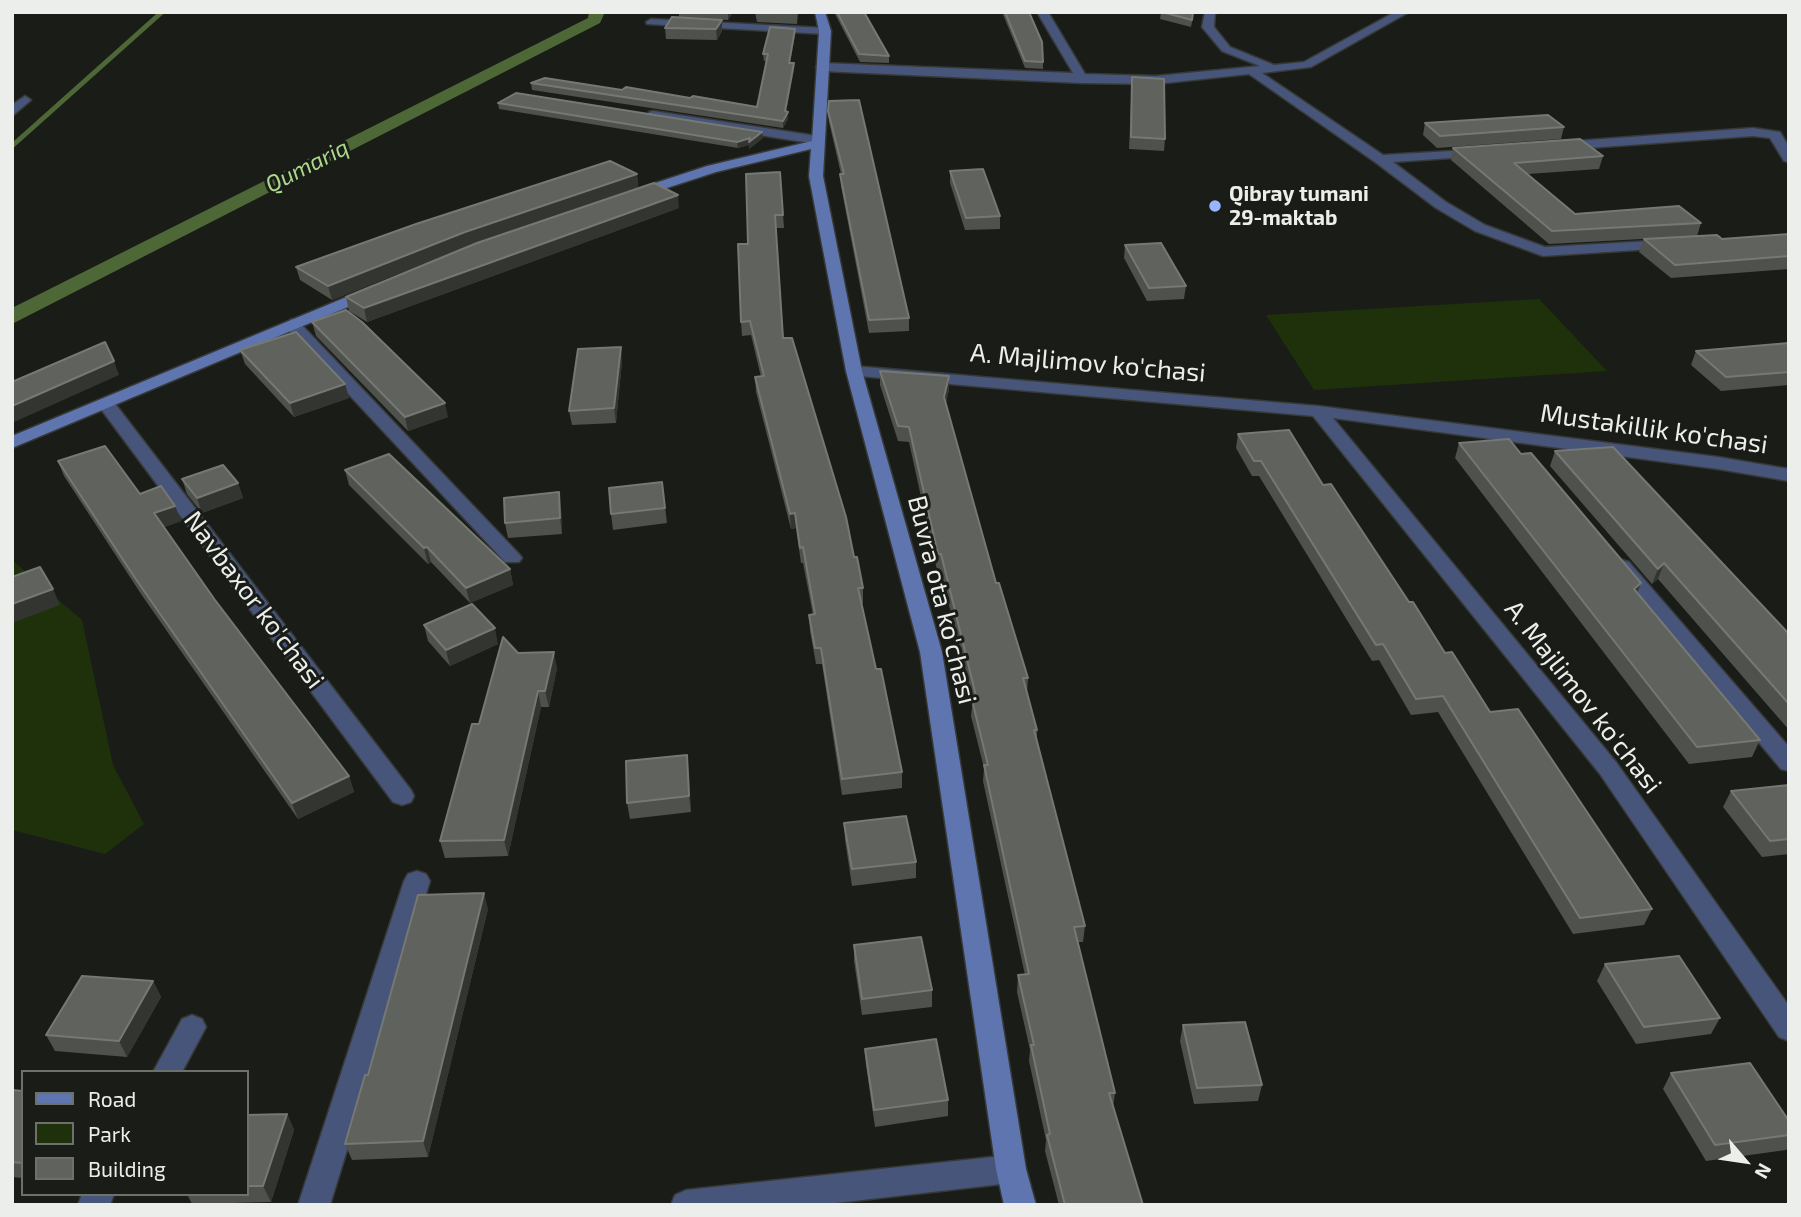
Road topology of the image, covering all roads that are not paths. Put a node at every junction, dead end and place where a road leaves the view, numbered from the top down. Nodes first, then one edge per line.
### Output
1 (820, 12) edge
2 (1042, 12) edge
3 (1210, 12) edge
4 (1404, 12) edge
5 (651, 22) dead end
6 (825, 31) junction
7 (822, 67) junction
8 (1277, 68) junction
9 (1250, 70) junction
10 (1082, 79) junction
11 (25, 100) dead end
12 (12, 112) edge
13 (643, 113) edge
14 (817, 142) junction
15 (1546, 147) edge
16 (1491, 151) edge
17 (1789, 158) edge
18 (1380, 159) junction
19 (622, 199) edge
20 (1680, 244) edge
21 (383, 287) edge
22 (292, 324) junction
23 (854, 371) junction
24 (107, 405) junction
25 (1318, 411) junction
26 (1512, 436) junction
27 (12, 443) edge
28 (1530, 457) edge
29 (1789, 475) edge
30 (1610, 552) edge
31 (512, 558) dead end
32 (1789, 763) edge
33 (402, 796) dead end
34 (417, 881) dead end
35 (192, 1027) dead end
36 (1789, 1029) edge
37 (168, 1070) edge
38 (1011, 1169) junction
39 (314, 1205) edge
40 (685, 1205) edge
41 (1020, 1205) edge

1 - 6 main road, Buvra ota ko'chasi
2 - 10 street
3 - 8 street
4 - 8 street
5 - 6 street
6 - 7 main road, Buvra ota ko'chasi
7 - 10 street
7 - 14 main road, Buvra ota ko'chasi
8 - 9 street
9 - 10 street
9 - 18 street
11 - 12 street
13 - 14 street
14 - 19 main road
14 - 23 main road, Buvra ota ko'chasi
15 - 17 street
16 - 18 street
18 - 20 street
21 - 22 main road
22 - 24 main road
22 - 31 street
23 - 25 street, A. Majlimov ko'chasi
23 - 38 main road, Buvra ota ko'chasi
24 - 27 main road
24 - 33 street, Navbaxor ko'chasi
25 - 26 street, A. Majlimov ko'chasi
25 - 36 street, A. Majlimov ko'chasi
26 - 28 street
26 - 29 street, Mustakillik ko'chasi
30 - 32 street
34 - 39 street
35 - 37 street
38 - 40 street
38 - 41 main road, Buvra ota ko'chasi

